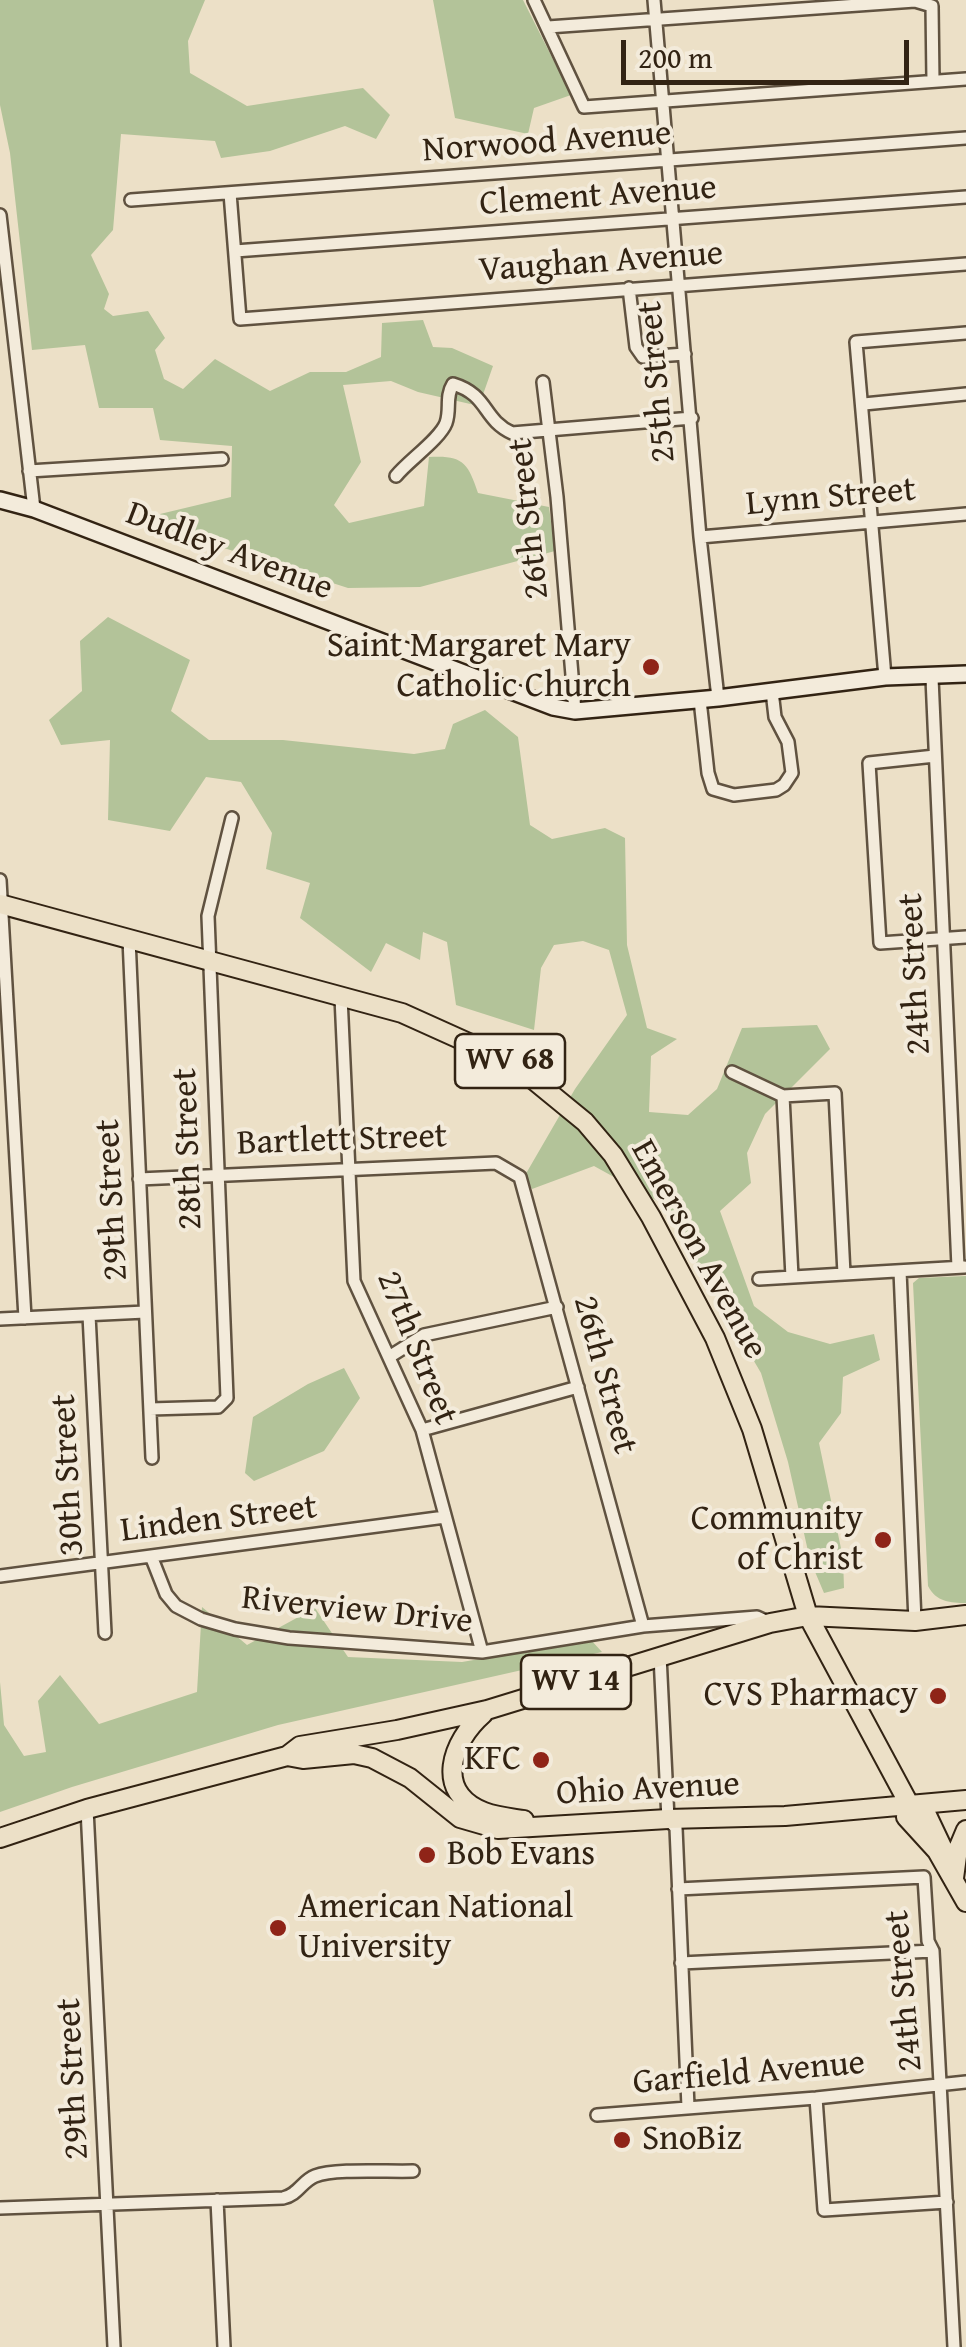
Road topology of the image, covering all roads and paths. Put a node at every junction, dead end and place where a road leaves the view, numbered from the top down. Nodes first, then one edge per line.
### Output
1 (534, 0) edge
2 (654, 0) edge
3 (655, 19) junction
4 (548, 27) junction
5 (966, 79) edge
6 (933, 81) junction
7 (661, 100) junction
8 (966, 138) edge
9 (668, 163) junction
10 (230, 193) junction
11 (966, 197) edge
12 (131, 200) dead end
13 (0, 215) edge
14 (672, 218) junction
15 (235, 251) junction
16 (966, 264) edge
17 (678, 284) junction
18 (629, 288) junction
19 (966, 333) edge
20 (685, 354) junction
21 (543, 382) dead end
22 (966, 394) edge
23 (864, 404) junction
24 (692, 418) junction
25 (548, 431) junction
26 (222, 460) dead end
27 (29, 472) junction
28 (396, 476) dead end
29 (0, 500) edge
30 (34, 509) junction
31 (966, 514) edge
32 (874, 523) junction
33 (700, 537) junction
34 (966, 674) edge
35 (885, 678) junction
36 (932, 678) junction
37 (772, 692) junction
38 (718, 698) junction
39 (700, 700) junction
40 (575, 711) junction
41 (935, 756) junction
42 (232, 818) dead end
43 (0, 880) edge
44 (0, 904) edge
45 (966, 937) edge
46 (942, 938) junction
47 (128, 939) junction
48 (210, 961) junction
49 (341, 998) junction
50 (732, 1072) dead end
51 (783, 1096) junction
52 (486, 1163) joint
53 (349, 1169) junction
54 (16, 1170) junction
55 (0, 1171) edge
56 (218, 1174) junction
57 (139, 1179) junction
58 (962, 1267) edge
59 (900, 1270) junction
60 (844, 1274) junction
61 (792, 1277) junction
62 (759, 1279) dead end
63 (557, 1307) junction
64 (145, 1312) junction
65 (89, 1315) junction
66 (25, 1318) junction
67 (0, 1319) edge
68 (389, 1358) junction
69 (578, 1386) junction
70 (150, 1409) junction
71 (422, 1430) junction
72 (152, 1458) dead end
73 (446, 1517) junction
74 (151, 1556) junction
75 (101, 1563) junction
76 (0, 1576) edge
77 (966, 1615) edge
78 (808, 1616) junction
79 (915, 1621) junction
80 (770, 1623) junction
81 (643, 1626) junction
82 (105, 1632) dead end
83 (482, 1652) junction
84 (660, 1656) junction
85 (487, 1710) junction
86 (397, 1730) junction
87 (287, 1756) junction
88 (363, 1756) junction
89 (966, 1800) edge
90 (908, 1804) junction
91 (87, 1809) junction
92 (668, 1812) junction
93 (542, 1828) junction
94 (966, 1830) edge
95 (0, 1838) edge
96 (954, 1878) junction
97 (678, 1889) junction
98 (966, 1902) edge
99 (932, 1951) junction
100 (682, 1963) junction
101 (966, 2082) edge
102 (941, 2085) junction
103 (816, 2098) junction
104 (688, 2108) junction
105 (597, 2115) dead end
106 (413, 2171) dead end
107 (217, 2200) junction
108 (947, 2202) junction
109 (107, 2204) junction
110 (0, 2208) edge
111 (114, 2347) edge
112 (224, 2347) edge
113 (954, 2347) edge

1 - 4 street
2 - 3 street, 25th Street
3 - 4 street
3 - 6 street
3 - 7 street, 25th Street
4 - 7 street
5 - 6 street
6 - 7 street
7 - 9 street, 25th Street
8 - 9 street, Norwood Avenue
9 - 10 street, Norwood Avenue
9 - 14 street, 25th Street
10 - 12 street, Norwood Avenue
10 - 15 street
11 - 14 street, Clement Avenue
13 - 27 street
14 - 15 street, Clement Avenue
14 - 17 street, 25th Street
15 - 18 street, Vaughan Avenue
16 - 17 street, Vaughan Avenue
17 - 18 street, Vaughan Avenue
17 - 20 street, 25th Street
18 - 20 street
19 - 23 street
20 - 24 street, 25th Street
21 - 25 street, 26th Street
22 - 23 street
23 - 32 street
24 - 25 street
24 - 33 street, 25th Street
25 - 28 street
25 - 40 street, 26th Street
26 - 27 street
27 - 30 street
29 - 30 street, Dudley Avenue
30 - 40 street, Dudley Avenue
31 - 32 street, Lynn Street
32 - 33 street, Lynn Street
32 - 35 street
33 - 38 street, 25th Street
34 - 36 street, Dudley Avenue
35 - 36 street, Dudley Avenue
35 - 37 street, Dudley Avenue
36 - 41 street, 24th Street
37 - 38 street, Dudley Avenue
37 - 39 street
38 - 39 street, Dudley Avenue
39 - 40 street, Dudley Avenue
41 - 46 street, 24th Street
41 - 46 street
42 - 48 street, 28th Street
43 - 44 street
44 - 47 main road, Emerson Avenue / WV 68
44 - 54 street
45 - 46 street
46 - 58 street, 24th Street
47 - 48 main road, Emerson Avenue / WV 68
47 - 57 street, 29th Street
48 - 49 main road, Emerson Avenue / WV 68
48 - 56 street, 28th Street
49 - 53 street, 27th Street
49 - 78 main road, Emerson Avenue / WV 68
50 - 51 street
51 - 60 street
51 - 61 street
52 - 53 street, Bartlett Street
52 - 63 street, 26th Street
53 - 56 street, Bartlett Street
53 - 68 street, 27th Street
54 - 55 street
54 - 66 street
56 - 57 street, Bartlett Street
56 - 70 street, 28th Street
57 - 64 street, 29th Street
58 - 59 street
59 - 60 street
59 - 79 street
60 - 61 street
61 - 62 street
63 - 68 street
63 - 69 street, 26th Street
64 - 65 street
64 - 70 street, 29th Street
65 - 66 street
65 - 75 street, 30th Street
66 - 67 street
68 - 71 street, 27th Street
69 - 71 street
69 - 81 street, 26th Street
70 - 72 street, 29th Street
71 - 73 street, 27th Street
73 - 74 street, Linden Street
73 - 83 street, 27th Street
74 - 75 street, Linden Street
74 - 83 street, Riverview Drive
75 - 76 street, Linden Street
75 - 82 street, 30th Street
77 - 79 main road, WV 14
78 - 79 main road, WV 14
78 - 80 main road, WV 14
78 - 90 main road, WV 68
80 - 81 street, Riverview Drive
80 - 84 main road, WV 14
81 - 83 street, Riverview Drive
84 - 85 main road, WV 14
84 - 92 street
85 - 86 main road, WV 14
85 - 93 main road
86 - 87 main road, WV 14
86 - 88 main road
87 - 88 main road, WV 14
87 - 91 main road, WV 14
88 - 93 main road, Ohio Avenue
89 - 90 main road, Ohio Avenue
90 - 92 main road, Ohio Avenue
90 - 96 main road
91 - 95 main road, WV 14
91 - 109 street, 29th Street
92 - 93 main road, Ohio Avenue
92 - 97 street
94 - 96 main road
96 - 98 main road
97 - 99 street, 24th Street
97 - 100 street
99 - 100 street
99 - 102 street, 24th Street
100 - 104 street
101 - 102 street, Garfield Avenue
102 - 103 street, Garfield Avenue
102 - 108 street, 24th Street
103 - 104 street, Garfield Avenue
103 - 108 street
104 - 105 street, Garfield Avenue
106 - 107 street
107 - 109 street
107 - 112 street
108 - 113 street, 24th Street
109 - 110 street
109 - 111 street, 29th Street

